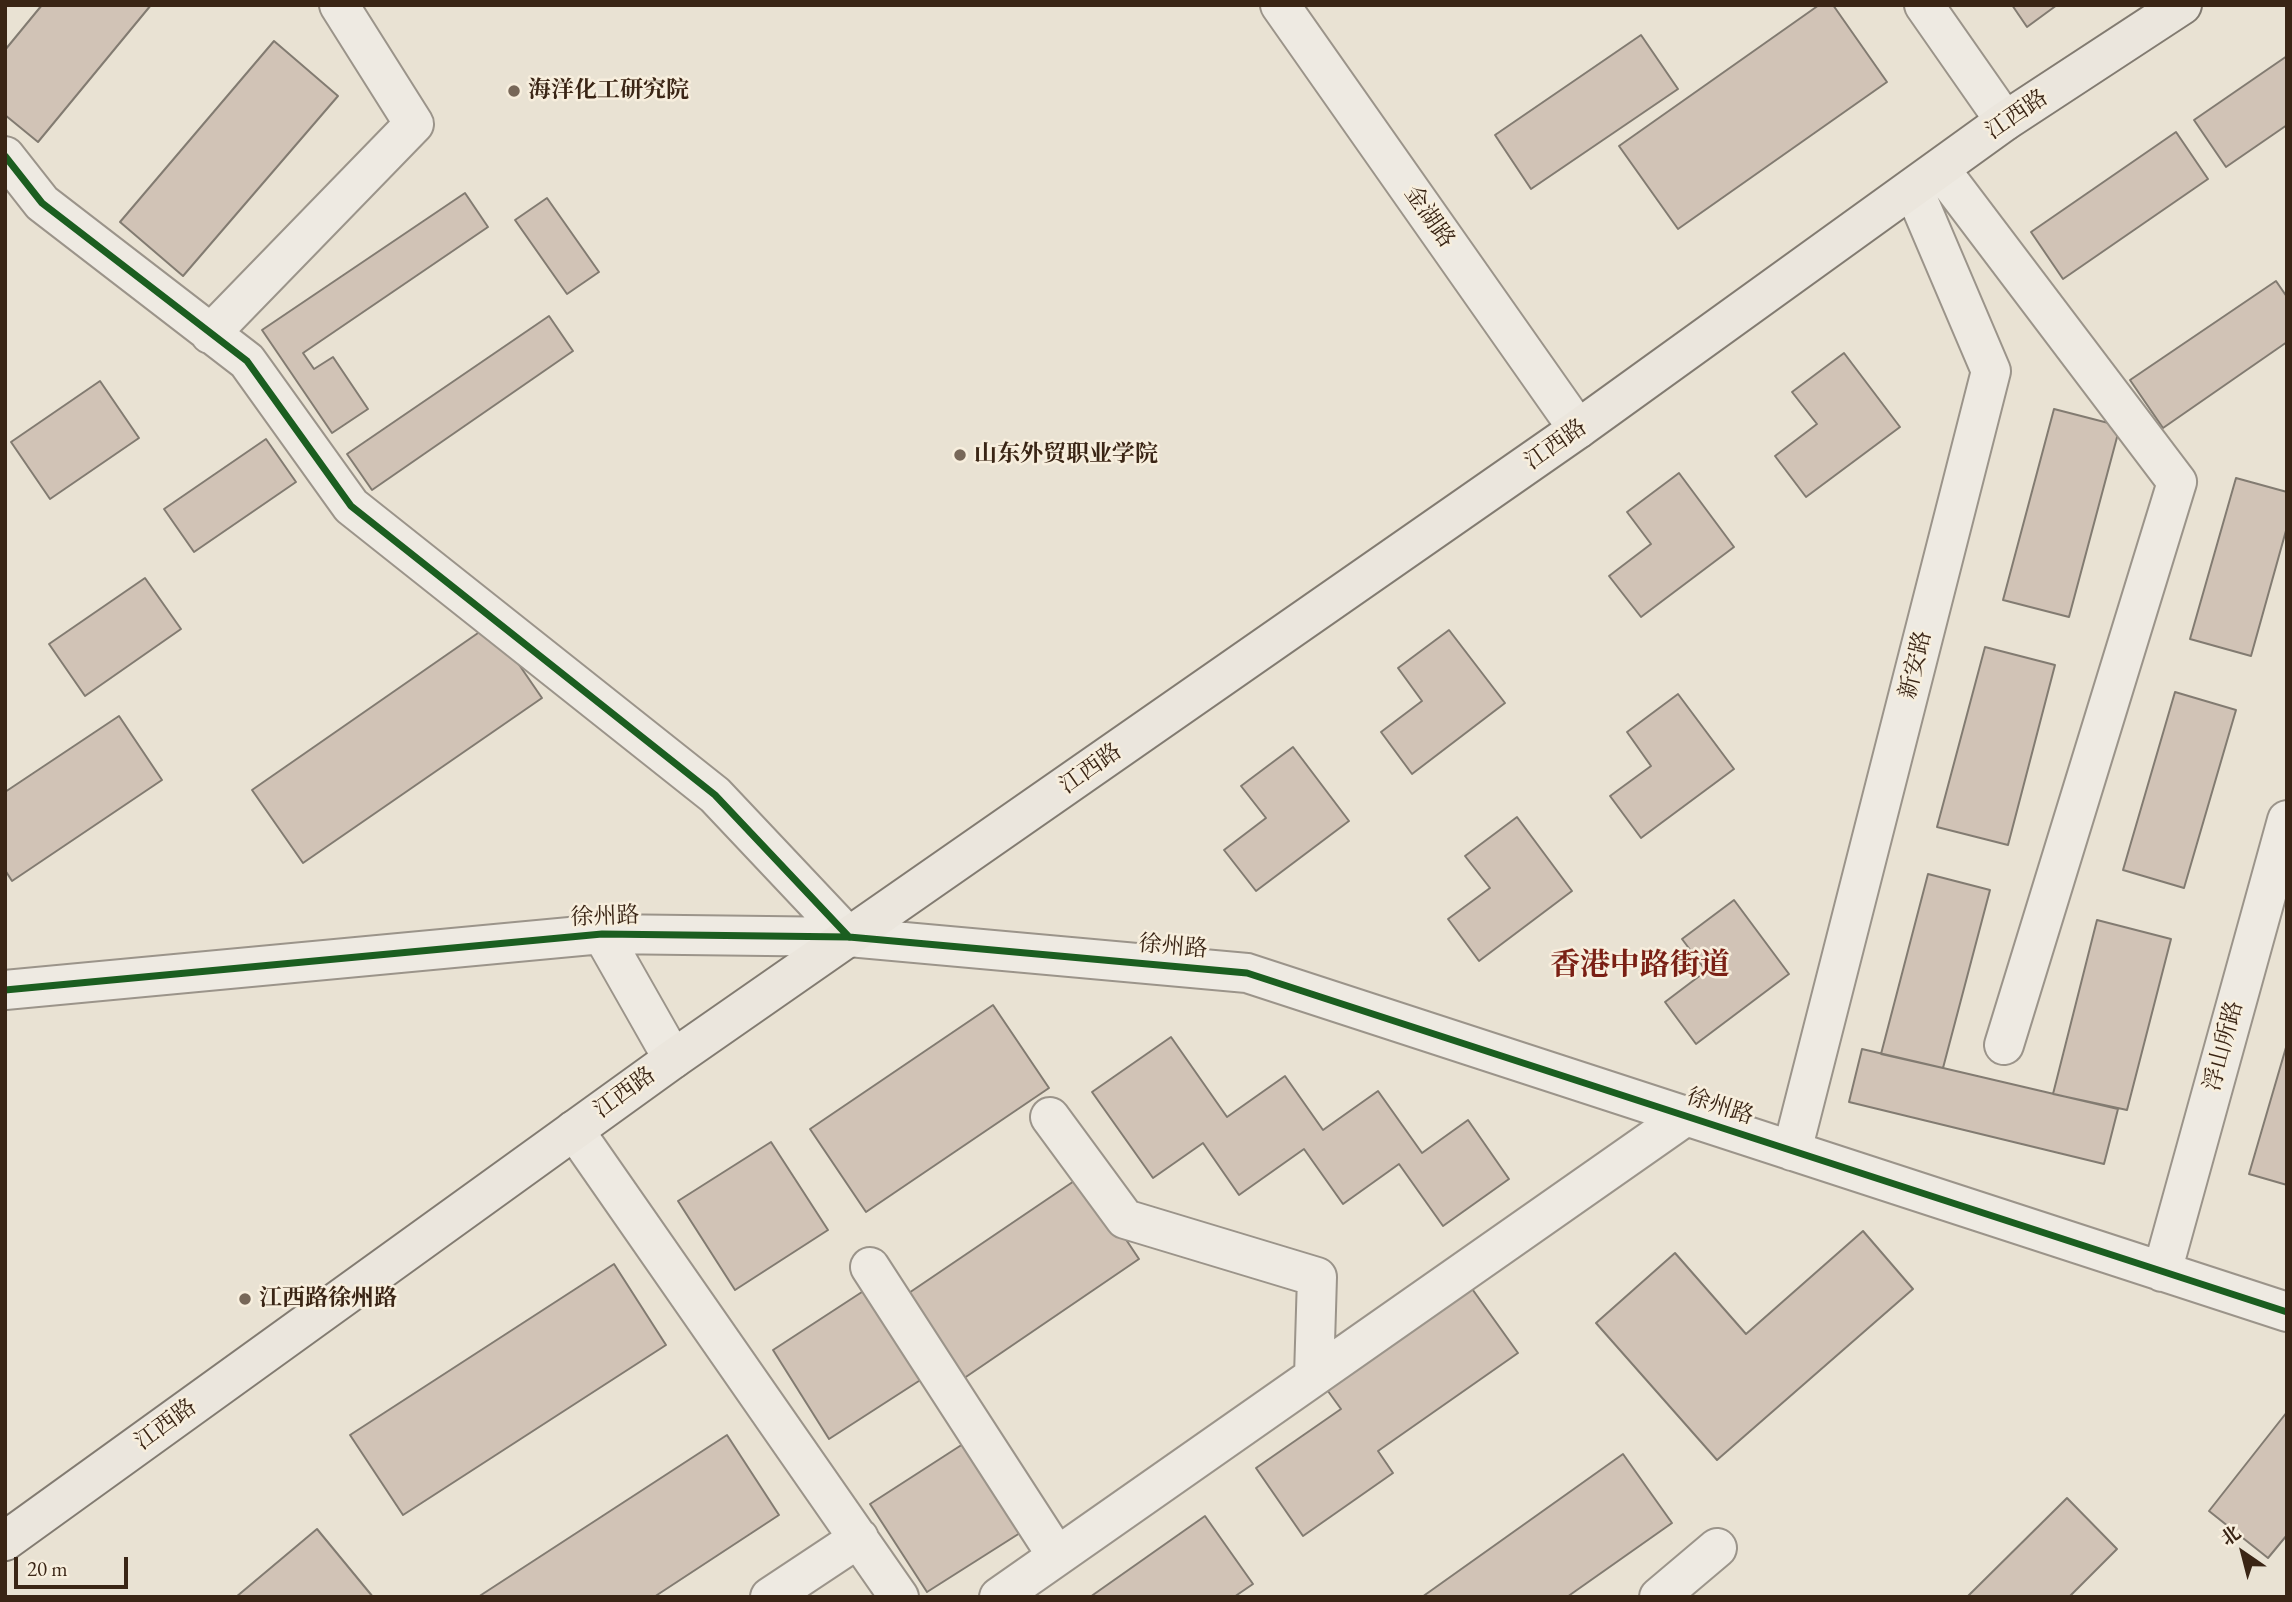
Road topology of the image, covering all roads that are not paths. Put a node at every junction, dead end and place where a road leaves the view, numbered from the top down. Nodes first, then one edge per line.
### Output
1 (339, 5) edge
2 (1280, 5) edge
3 (1924, 5) edge
4 (2182, 5) edge
5 (2005, 121) junction
6 (5, 156) edge
7 (1926, 178) junction
8 (211, 334) junction
9 (1578, 429) junction
10 (2287, 820) edge
11 (602, 934) junction
12 (849, 937) junction
13 (5, 990) edge
14 (2004, 1045) dead end
15 (673, 1059) junction
16 (1686, 1116) junction
17 (1050, 1117) dead end
18 (574, 1130) junction
19 (1792, 1151) junction
20 (870, 1267) dead end
21 (2162, 1272) junction
22 (2287, 1312) edge
23 (1314, 1376) junction
24 (859, 1538) junction
25 (5, 1541) edge
26 (1717, 1548) dead end
27 (1057, 1556) junction
28 (770, 1597) edge
29 (900, 1597) edge
30 (999, 1597) edge
31 (1659, 1597) edge

1 - 8 street
2 - 9 street, 金湖路
3 - 5 street
4 - 5 main road, 江西路
5 - 7 main road, 江西路
6 - 8 street
7 - 9 main road, 江西路
7 - 14 street
7 - 19 street, 新安路
8 - 12 street
9 - 12 main road, 江西路
10 - 21 street, 浮山所路
11 - 12 street, 徐州路
11 - 13 street, 徐州路
11 - 15 street
12 - 15 main road, 江西路
12 - 16 street, 徐州路
15 - 18 main road, 江西路
16 - 19 street, 徐州路
16 - 23 street
17 - 23 street
18 - 24 street
18 - 25 main road, 江西路
19 - 21 street, 徐州路
20 - 27 street
21 - 22 street, 徐州路
23 - 27 street
24 - 28 street
24 - 29 street
26 - 31 street
27 - 30 street

